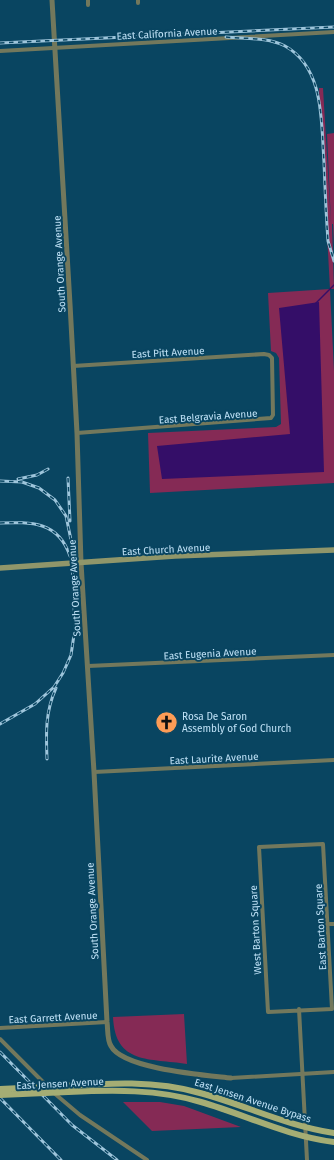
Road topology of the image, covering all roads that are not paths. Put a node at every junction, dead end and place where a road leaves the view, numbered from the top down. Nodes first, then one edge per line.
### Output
1 (52, 0) edge
2 (88, 0) edge
3 (88, 5) dead end
4 (334, 32) edge
5 (54, 48) junction
6 (0, 51) edge
7 (264, 354) joint
8 (73, 366) junction
9 (77, 433) junction
10 (334, 550) edge
11 (81, 563) junction
12 (0, 568) edge
13 (334, 655) edge
14 (88, 666) junction
15 (334, 760) edge
16 (94, 772) junction
17 (323, 844) joint
18 (327, 924) junction
19 (334, 924) edge
20 (299, 1010) junction
21 (107, 1022) junction
22 (0, 1028) edge
23 (0, 1039) edge
24 (334, 1072) edge
25 (302, 1074) junction
26 (231, 1078) joint
27 (119, 1083) joint
28 (0, 1089) edge
29 (121, 1090) joint
30 (0, 1096) edge
31 (305, 1128) junction
32 (334, 1133) edge
33 (306, 1138) junction
34 (334, 1142) edge
35 (147, 1160) edge
36 (307, 1160) edge

1 - 5 street, South Orange Avenue
2 - 3 street
4 - 5 street, East California Avenue
5 - 6 street, East California Avenue
5 - 8 street, South Orange Avenue
7 - 8 street, East Pitt Avenue
7 - 9 street, East Belgravia Avenue
8 - 9 street, South Orange Avenue
9 - 11 street, South Orange Avenue
10 - 11 main road, East Church Avenue
11 - 12 main road, East Church Avenue
11 - 14 street, South Orange Avenue
13 - 14 street, East Eugenia Avenue
14 - 16 street, South Orange Avenue
15 - 16 street, East Laurite Avenue
16 - 21 street, South Orange Avenue
17 - 18 street, East Barton Square
17 - 20 street, West Barton Square
18 - 19 street
18 - 20 street, East Barton Square
20 - 25 street
21 - 22 street, East Garrett Avenue
21 - 26 street, South Orange Avenue
23 - 35 street
24 - 25 street
25 - 26 street
25 - 31 street
27 - 28 main road, East Jensen Avenue, bridge
27 - 31 main road, East Jensen Avenue Bypass
29 - 30 main road, East Jensen Avenue, bridge
29 - 33 main road, East Jensen Avenue Bypass
31 - 32 main road, East Jensen Avenue Bypass
31 - 33 street
33 - 34 main road, East Jensen Avenue Bypass
33 - 36 street

